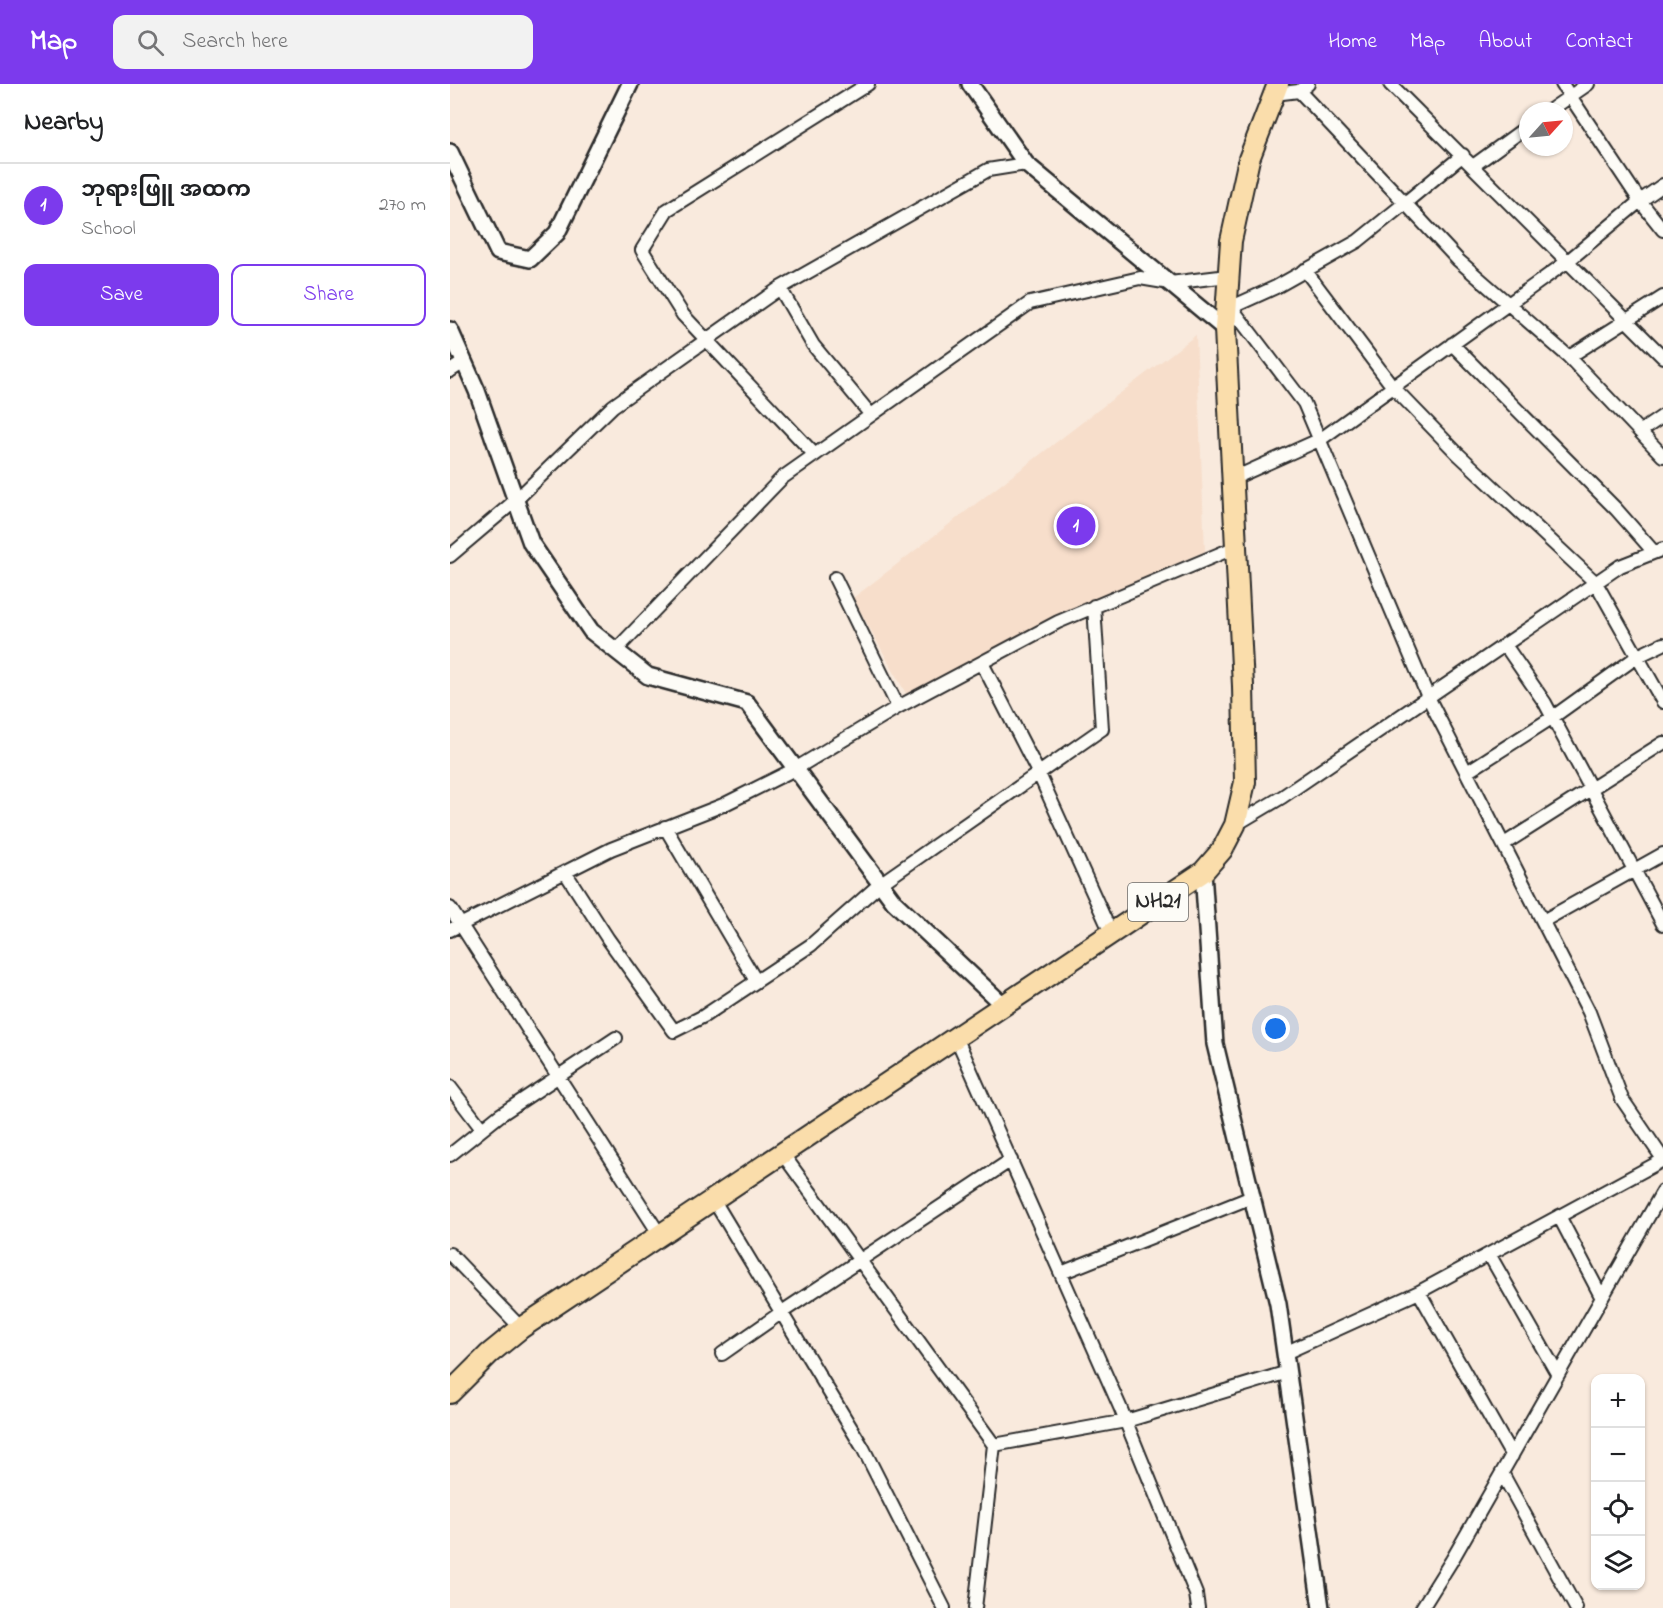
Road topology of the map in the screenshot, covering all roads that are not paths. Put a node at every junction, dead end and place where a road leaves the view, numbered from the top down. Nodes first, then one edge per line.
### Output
1 (630, 84) edge
2 (868, 84) edge
3 (970, 84) edge
4 (1390, 84) edge
5 (1562, 84) edge
6 (1588, 84) edge
7 (1303, 88) edge
8 (1276, 89) edge
9 (1571, 95) junction
10 (1561, 102) edge
11 (1519, 133) edge
12 (450, 152) edge
13 (1463, 155) junction
14 (1026, 164) junction
15 (1473, 166) junction
16 (1663, 185) edge
17 (1640, 201) junction
18 (1405, 202) junction
19 (1663, 230) edge
20 (1568, 261) junction
21 (1305, 270) junction
22 (1228, 276) junction
23 (1170, 283) junction
24 (780, 288) junction
25 (1663, 297) edge
26 (1229, 304) junction
27 (1509, 304) junction
28 (1627, 320) junction
29 (1224, 329) junction
30 (450, 330) edge
31 (706, 340) junction
32 (1452, 344) junction
33 (1569, 357) junction
34 (1663, 357) edge
35 (464, 362) junction
36 (450, 371) edge
37 (1393, 387) junction
38 (871, 415) junction
39 (1663, 416) edge
40 (1641, 431) junction
41 (1321, 439) junction
42 (815, 454) junction
43 (1663, 456) edge
44 (1233, 479) junction
45 (516, 500) junction
46 (1236, 547) junction
47 (1658, 550) edge
48 (450, 556) edge
49 (835, 578) dead end
50 (1596, 583) junction
51 (1094, 606) junction
52 (1663, 644) edge
53 (1505, 645) junction
54 (616, 650) junction
55 (1638, 656) junction
56 (982, 663) junction
57 (1428, 697) junction
58 (1663, 702) edge
59 (898, 707) junction
60 (1553, 717) junction
61 (1663, 743) edge
62 (795, 769) junction
63 (1467, 772) junction
64 (1039, 774) junction
65 (1591, 790) junction
66 (1235, 825) junction
67 (665, 827) junction
68 (1504, 844) junction
69 (1663, 854) edge
70 (1635, 868) junction
71 (565, 872) junction
72 (1203, 872) junction
73 (880, 884) junction
74 (450, 908) edge
75 (1543, 921) junction
76 (1663, 924) edge
77 (455, 927) edge
78 (1111, 933) junction
79 (756, 981) junction
80 (1004, 1005) junction
81 (956, 1037) junction
82 (616, 1038) dead end
83 (558, 1075) junction
84 (450, 1087) edge
85 (482, 1129) junction
86 (782, 1153) junction
87 (450, 1155) edge
88 (1011, 1160) junction
89 (1663, 1160) edge
90 (1663, 1191) edge
91 (1252, 1197) junction
92 (713, 1199) junction
93 (1559, 1216) junction
94 (660, 1234) junction
95 (450, 1254) edge
96 (1489, 1254) junction
97 (860, 1260) junction
98 (1061, 1273) junction
99 (1419, 1292) junction
100 (1602, 1298) junction
101 (782, 1311) junction
102 (521, 1328) junction
103 (1285, 1353) junction
104 (722, 1354) dead end
105 (1288, 1372) junction
106 (1558, 1375) junction
107 (450, 1393) edge
108 (1126, 1421) junction
109 (994, 1445) junction
110 (1512, 1456) junction
111 (1502, 1473) junction
112 (944, 1608) edge
113 (975, 1608) edge
114 (1198, 1608) edge
115 (1321, 1608) edge
116 (1422, 1608) edge
117 (1576, 1608) edge

1 - 12 street
2 - 31 street
3 - 14 street
4 - 13 street
5 - 9 street
6 - 9 street
7 - 8 street
7 - 18 street
8 - 22 highway, NH21
9 - 10 street
9 - 17 street
11 - 15 street
13 - 15 street
13 - 18 street
14 - 23 street
14 - 24 street
15 - 20 street
16 - 17 street
17 - 19 street
17 - 20 street
18 - 21 street
18 - 27 street
20 - 27 street
20 - 28 street
21 - 26 street
21 - 37 street
22 - 23 street
22 - 26 highway, NH21
23 - 29 street
23 - 38 street
24 - 31 street
24 - 38 street
25 - 28 street
26 - 29 highway, NH21
26 - 41 street
27 - 32 street
27 - 33 street
28 - 33 street
28 - 34 street
29 - 44 highway, NH21
30 - 35 street
31 - 42 street
31 - 45 street
32 - 37 street
32 - 47 street
33 - 40 street
35 - 36 street
35 - 45 street
37 - 41 street
37 - 50 street
38 - 42 street
39 - 40 street
40 - 43 street
41 - 44 street
41 - 57 street
42 - 54 street
44 - 46 highway, NH21
45 - 48 street
45 - 54 street
46 - 51 street
46 - 66 highway, NH21
47 - 50 street
49 - 59 street
50 - 53 street
50 - 55 street
51 - 56 street
51 - 64 street
52 - 55 street
53 - 57 street
53 - 60 street
54 - 62 street
55 - 58 street
55 - 60 street
56 - 59 street
56 - 64 street
57 - 63 street
57 - 66 street
59 - 62 street
60 - 63 street
60 - 65 street
61 - 65 street
62 - 67 street
62 - 73 street
63 - 68 street
64 - 73 street
64 - 78 street
65 - 68 street
65 - 70 street
66 - 72 highway, NH21
67 - 71 street
67 - 79 street
68 - 75 street
69 - 70 street
70 - 75 street
70 - 76 street
71 - 77 street
71 - 79 street
72 - 78 highway, NH21
72 - 91 street
73 - 79 street
73 - 80 street
74 - 77 street
75 - 89 street
77 - 83 street
78 - 80 highway, NH21
80 - 81 highway, NH21
81 - 86 highway, NH21
81 - 88 street
82 - 83 street
83 - 85 street
83 - 94 street
84 - 85 street
85 - 87 street
86 - 92 highway, NH21
86 - 97 street
88 - 97 street
88 - 98 street
89 - 93 street
90 - 100 street
91 - 98 street
91 - 103 street
92 - 94 highway, NH21
92 - 101 street
93 - 96 street
93 - 100 street
94 - 102 highway, NH21
95 - 102 street
96 - 99 street
96 - 106 street
97 - 101 street
97 - 109 street
98 - 108 street
99 - 103 street
99 - 110 street
100 - 106 street
101 - 104 street
101 - 112 street
102 - 107 highway, NH21
103 - 105 street
105 - 108 street
105 - 115 street
106 - 110 street
108 - 109 street
108 - 114 street
109 - 113 street
110 - 111 street
111 - 116 street
111 - 117 street

